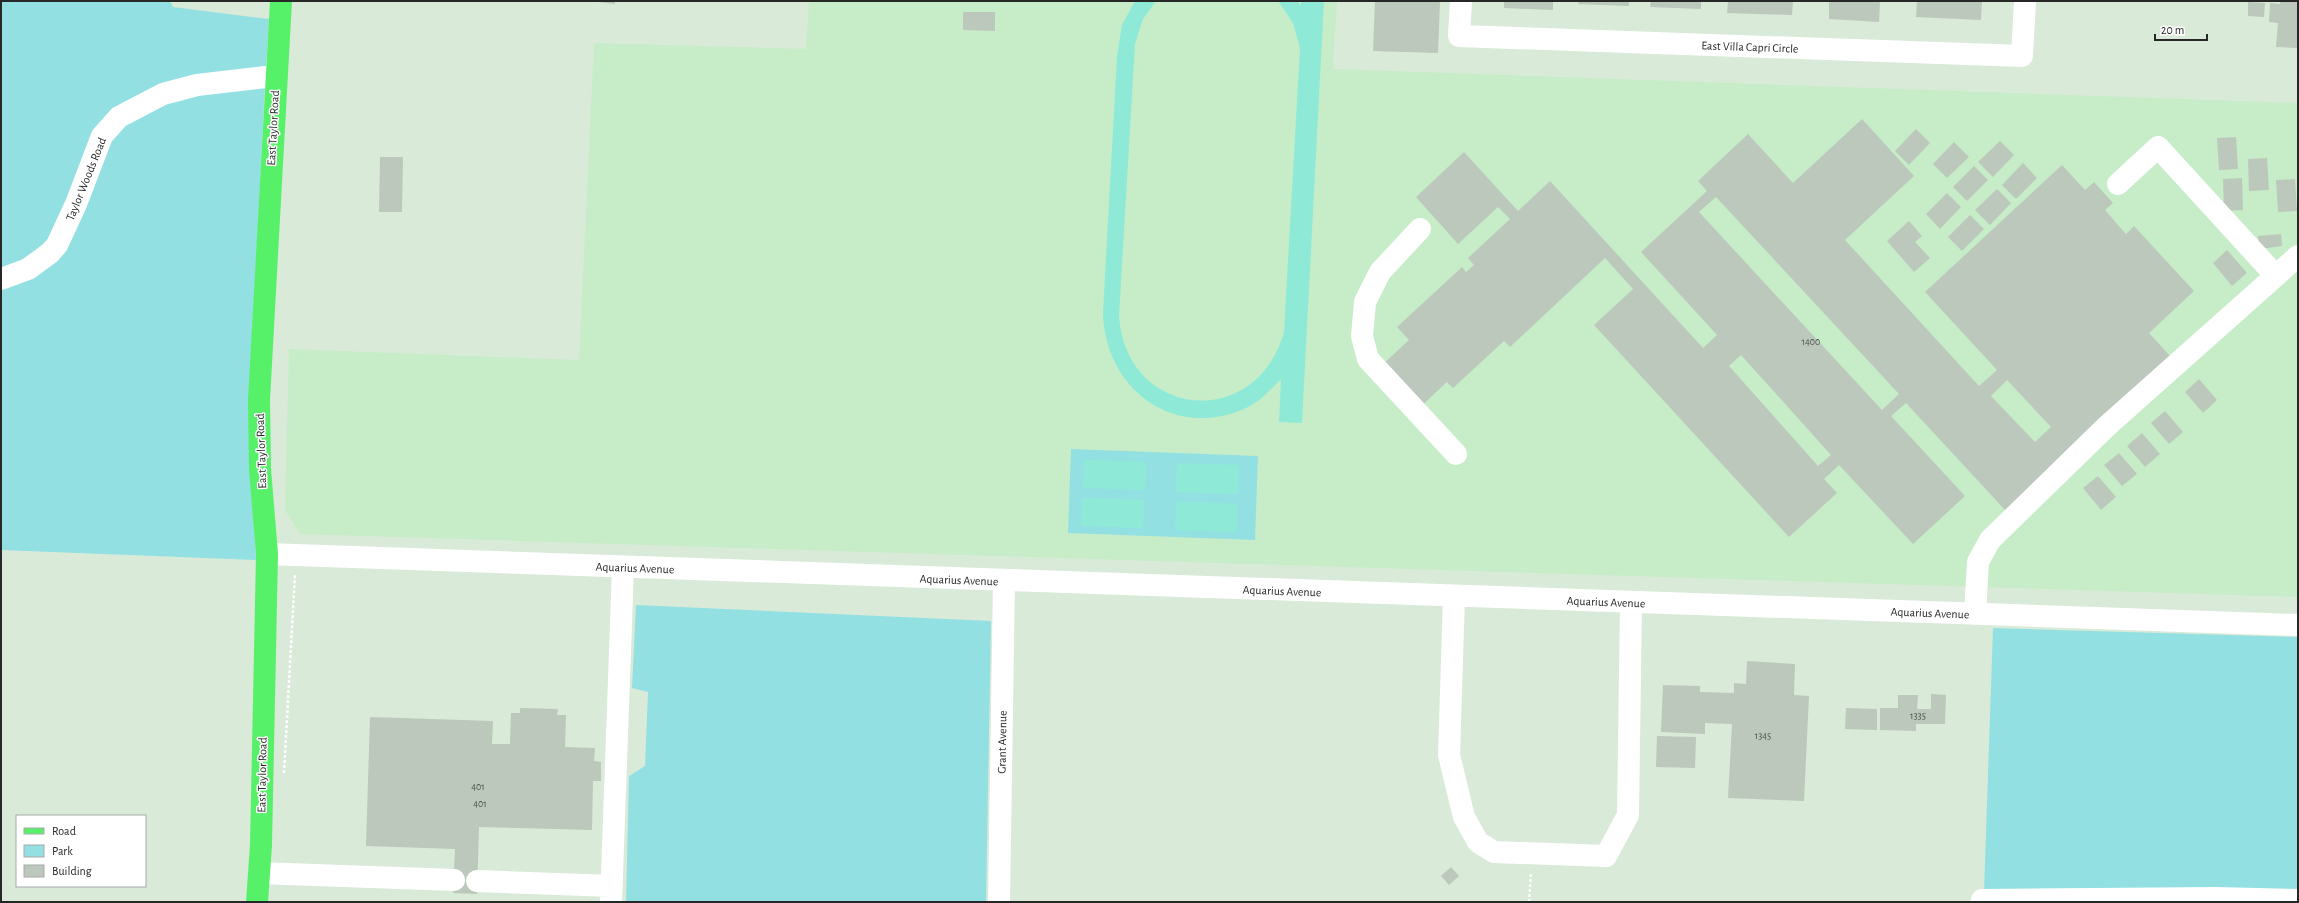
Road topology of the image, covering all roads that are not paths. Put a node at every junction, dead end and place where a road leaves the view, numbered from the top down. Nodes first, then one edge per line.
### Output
1 (281, 1) edge
2 (1461, 1) edge
3 (2025, 1) edge
4 (275, 76) junction
5 (2118, 184) dead end
6 (1420, 229) dead end
7 (2298, 256) edge
8 (2275, 275) junction
9 (1, 279) edge
10 (1456, 454) dead end
11 (267, 554) junction
12 (623, 568) junction
13 (1004, 581) junction
14 (1454, 597) junction
15 (1631, 602) junction
16 (1975, 614) junction
17 (2298, 625) edge
18 (259, 873) junction
19 (454, 880) dead end
20 (477, 881) dead end
21 (611, 894) edge
22 (1982, 900) dead end
23 (2298, 900) edge
24 (257, 902) edge
25 (999, 902) edge

1 - 4 main road, East Taylor Road
2 - 3 street, East Villa Capri Circle
4 - 9 street, Taylor Woods Road
4 - 11 main road, East Taylor Road
5 - 8 street
6 - 10 street
7 - 8 street
8 - 16 street
11 - 12 street, Aquarius Avenue
11 - 18 main road, East Taylor Road
12 - 13 street, Aquarius Avenue
12 - 21 street
13 - 14 street, Aquarius Avenue
13 - 25 street, Grant Avenue
14 - 15 street, Aquarius Avenue
14 - 15 street
15 - 16 street, Aquarius Avenue
16 - 17 street, Aquarius Avenue
18 - 19 street
18 - 24 main road, East Taylor Road
20 - 21 street
22 - 23 street

